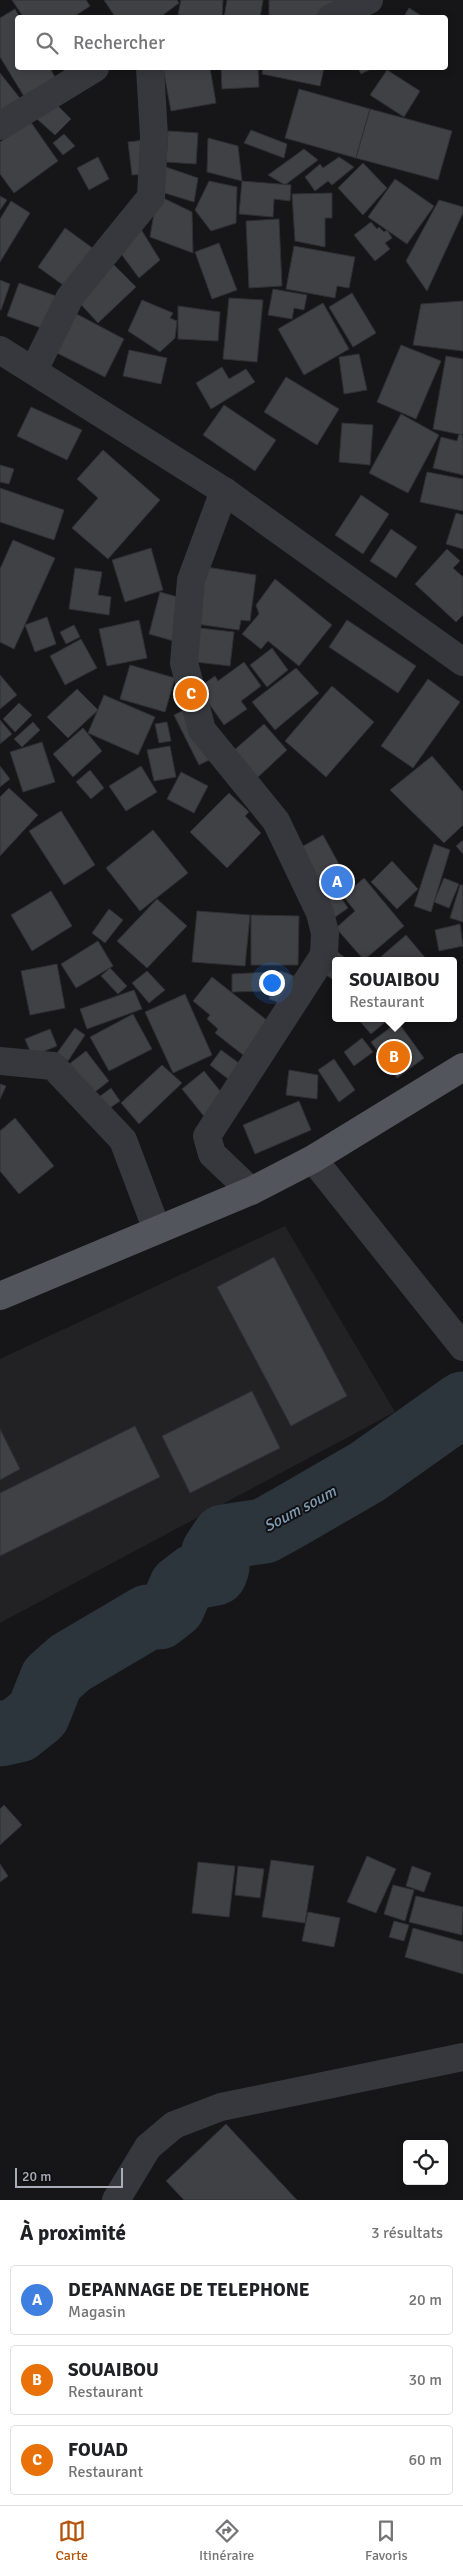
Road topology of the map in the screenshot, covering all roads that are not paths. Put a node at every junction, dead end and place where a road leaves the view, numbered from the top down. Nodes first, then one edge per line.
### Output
1 (369, 0) edge
2 (337, 15) edge
3 (92, 70) edge
4 (150, 70) edge
5 (0, 126) edge
6 (0, 350) edge
7 (34, 370) junction
8 (224, 492) junction
9 (463, 662) edge
10 (0, 1061) edge
11 (463, 1067) edge
12 (314, 1159) junction
13 (251, 1191) junction
14 (157, 1230) junction
15 (0, 1296) edge
16 (463, 1347) edge
17 (463, 2057) edge
18 (116, 2200) edge

1 - 2 street
3 - 5 street
4 - 7 street
6 - 7 street
7 - 8 street
8 - 9 street
8 - 13 street
10 - 14 street
11 - 12 main road
12 - 13 main road
12 - 16 street
13 - 14 main road
14 - 15 main road
17 - 18 street

